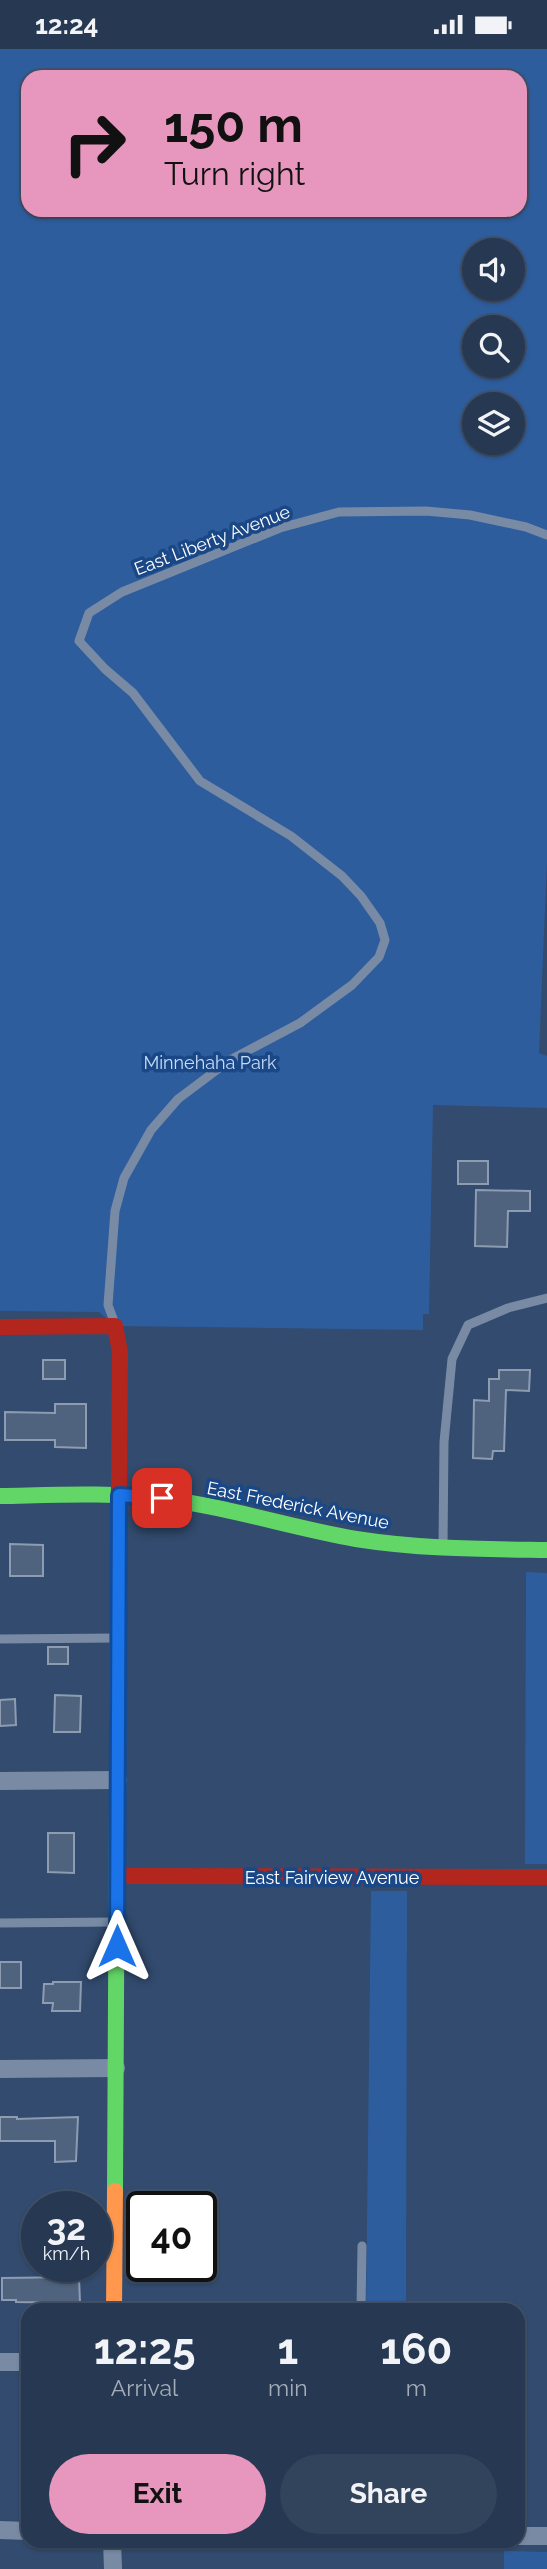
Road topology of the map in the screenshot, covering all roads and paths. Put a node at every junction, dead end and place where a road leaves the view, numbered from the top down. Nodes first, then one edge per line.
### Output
1 (547, 535) edge
2 (547, 1298) edge
3 (115, 1325) junction
4 (0, 1327) edge
5 (119, 1495) junction
6 (0, 1496) edge
7 (443, 1548) junction
8 (547, 1550) edge
9 (119, 1638) junction
10 (0, 1639) edge
11 (118, 1780) junction
12 (0, 1781) edge
13 (117, 1876) junction
14 (547, 1877) edge
15 (117, 1922) junction
16 (0, 1923) edge
17 (116, 2068) junction
18 (0, 2069) edge
19 (362, 2246) dead end
20 (114, 2303) edge
21 (361, 2303) edge
22 (0, 2362) edge
23 (21, 2362) edge
24 (0, 2531) edge
25 (21, 2531) edge
26 (525, 2536) edge
27 (547, 2536) edge
28 (112, 2548) edge
29 (113, 2569) edge

1 - 3 lane, East Liberty Avenue
2 - 7 lane
3 - 4 street
3 - 5 street
5 - 6 street, East Frederick Avenue
5 - 7 street, East Frederick Avenue
5 - 9 street
7 - 8 street, East Frederick Avenue
9 - 10 lane
9 - 11 street
11 - 12 street
11 - 13 street
13 - 14 street, East Fairview Avenue
13 - 15 street
15 - 16 lane
15 - 17 street
17 - 18 street
17 - 20 street
19 - 21 lane
22 - 23 street
24 - 25 street
26 - 27 street
28 - 29 street

